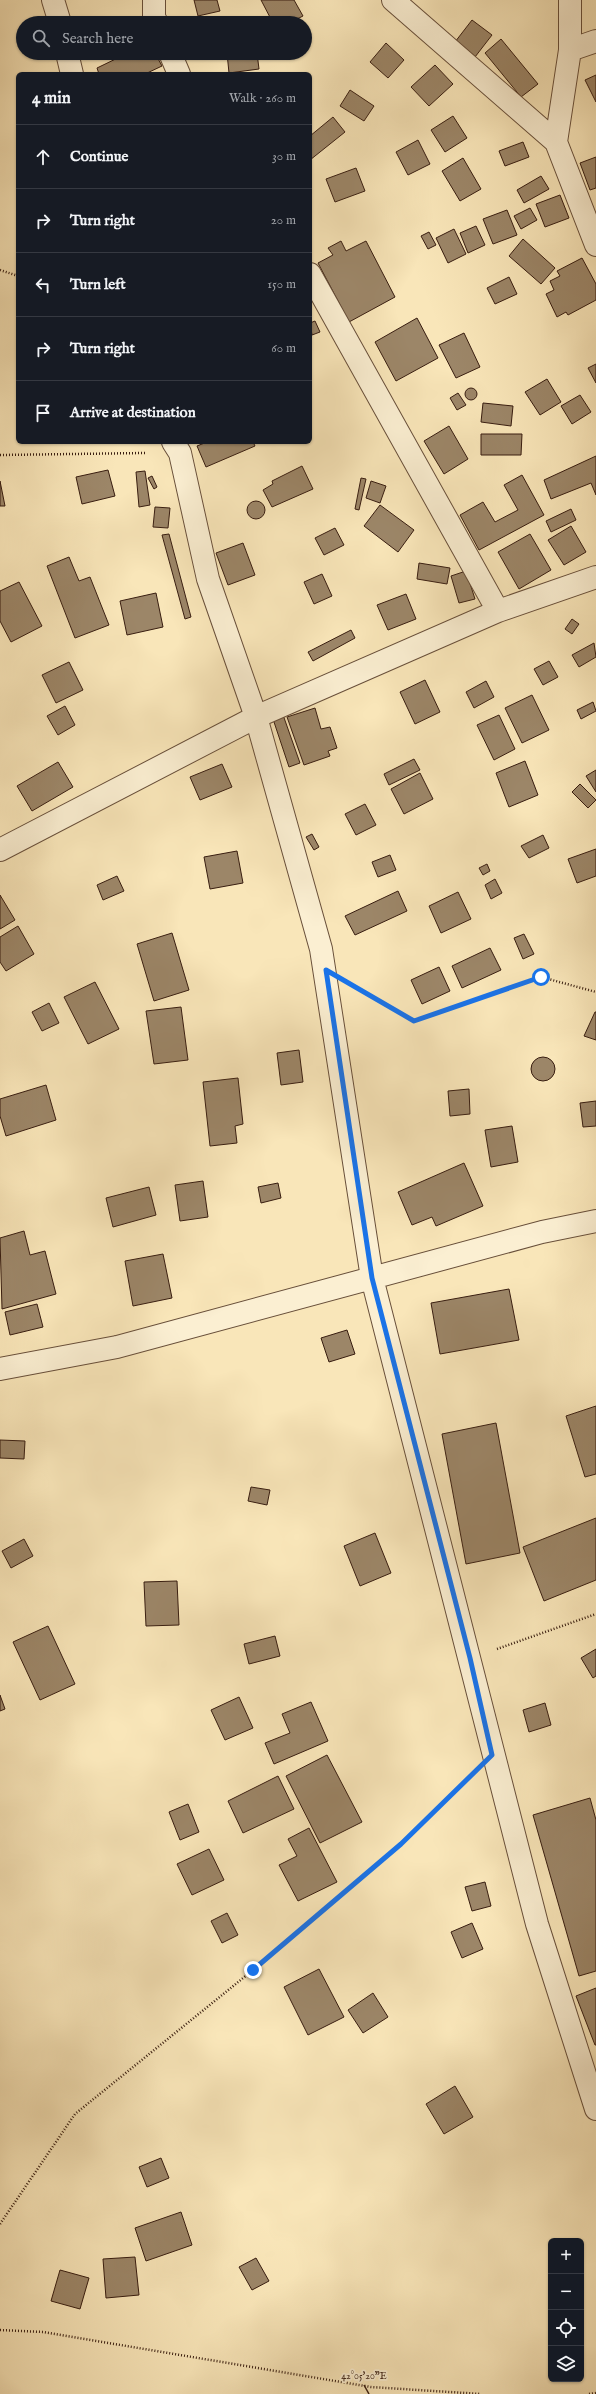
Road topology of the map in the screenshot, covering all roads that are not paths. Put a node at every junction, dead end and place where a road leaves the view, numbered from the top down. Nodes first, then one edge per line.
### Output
1 (53, 0) edge
2 (154, 0) edge
3 (393, 0) edge
4 (570, 0) edge
5 (58, 16) edge
6 (154, 16) edge
7 (596, 41) edge
8 (570, 50) junction
9 (69, 60) edge
10 (173, 60) edge
11 (72, 72) edge
12 (178, 72) edge
13 (556, 142) junction
14 (596, 245) edge
15 (312, 278) edge
16 (176, 447) edge
17 (596, 577) edge
18 (498, 611) junction
19 (256, 717) junction
20 (0, 850) edge
21 (596, 1221) edge
22 (372, 1278) junction
23 (0, 1369) edge
24 (596, 2110) edge

1 - 5 street
2 - 6 street
3 - 13 street
4 - 8 street
7 - 8 street
8 - 13 street
9 - 11 street
10 - 12 street
13 - 14 street
15 - 18 street
16 - 19 street
17 - 18 street
18 - 19 street
19 - 20 street
19 - 22 street
21 - 22 street
22 - 23 street
22 - 24 street

